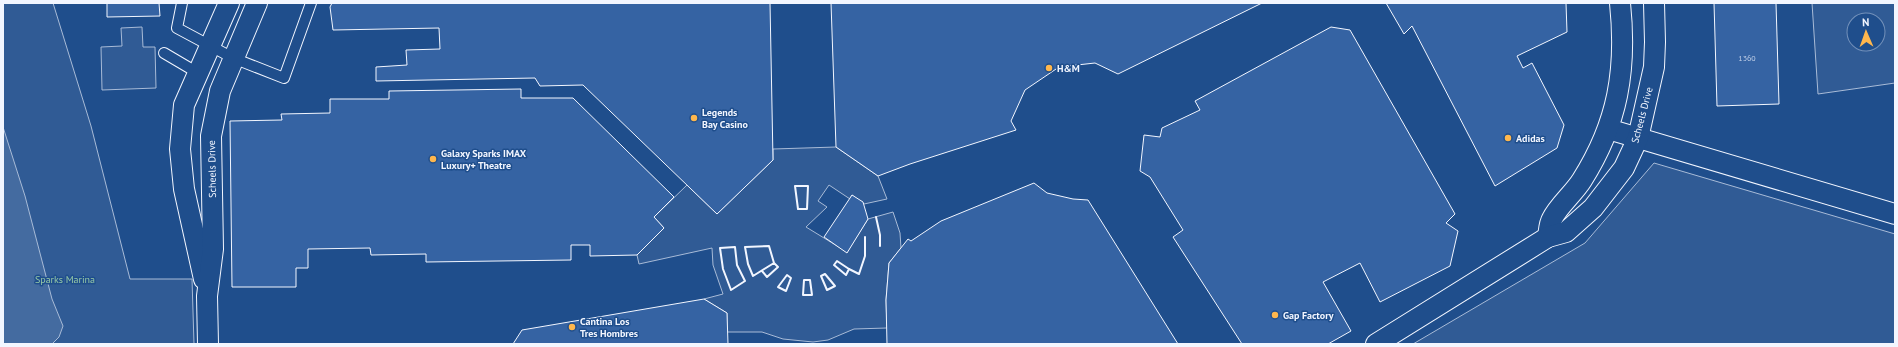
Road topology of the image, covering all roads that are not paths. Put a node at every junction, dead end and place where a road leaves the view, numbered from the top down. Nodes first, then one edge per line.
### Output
1 (182, 3) edge
2 (229, 3) edge
3 (257, 3) edge
4 (311, 3) edge
5 (1620, 3) edge
6 (1654, 3) edge
7 (211, 46) junction
8 (164, 53) dead end
9 (233, 58) junction
10 (198, 73) junction
11 (1608, 130) junction
12 (1638, 138) junction
13 (1895, 214) edge
14 (1548, 237) junction
15 (207, 296) junction
16 (208, 344) edge
17 (1376, 344) edge

1 - 7 lane
2 - 7 street
3 - 9 street, Scheels Drive
4 - 9 lane
5 - 11 street
6 - 12 street, Scheels Drive
7 - 9 lane
7 - 10 street
8 - 10 lane
9 - 15 street, Scheels Drive
10 - 15 street
11 - 12 street
11 - 14 street
12 - 13 street
12 - 14 street, Scheels Drive
14 - 17 street, Scheels Drive
15 - 16 street, Scheels Drive

